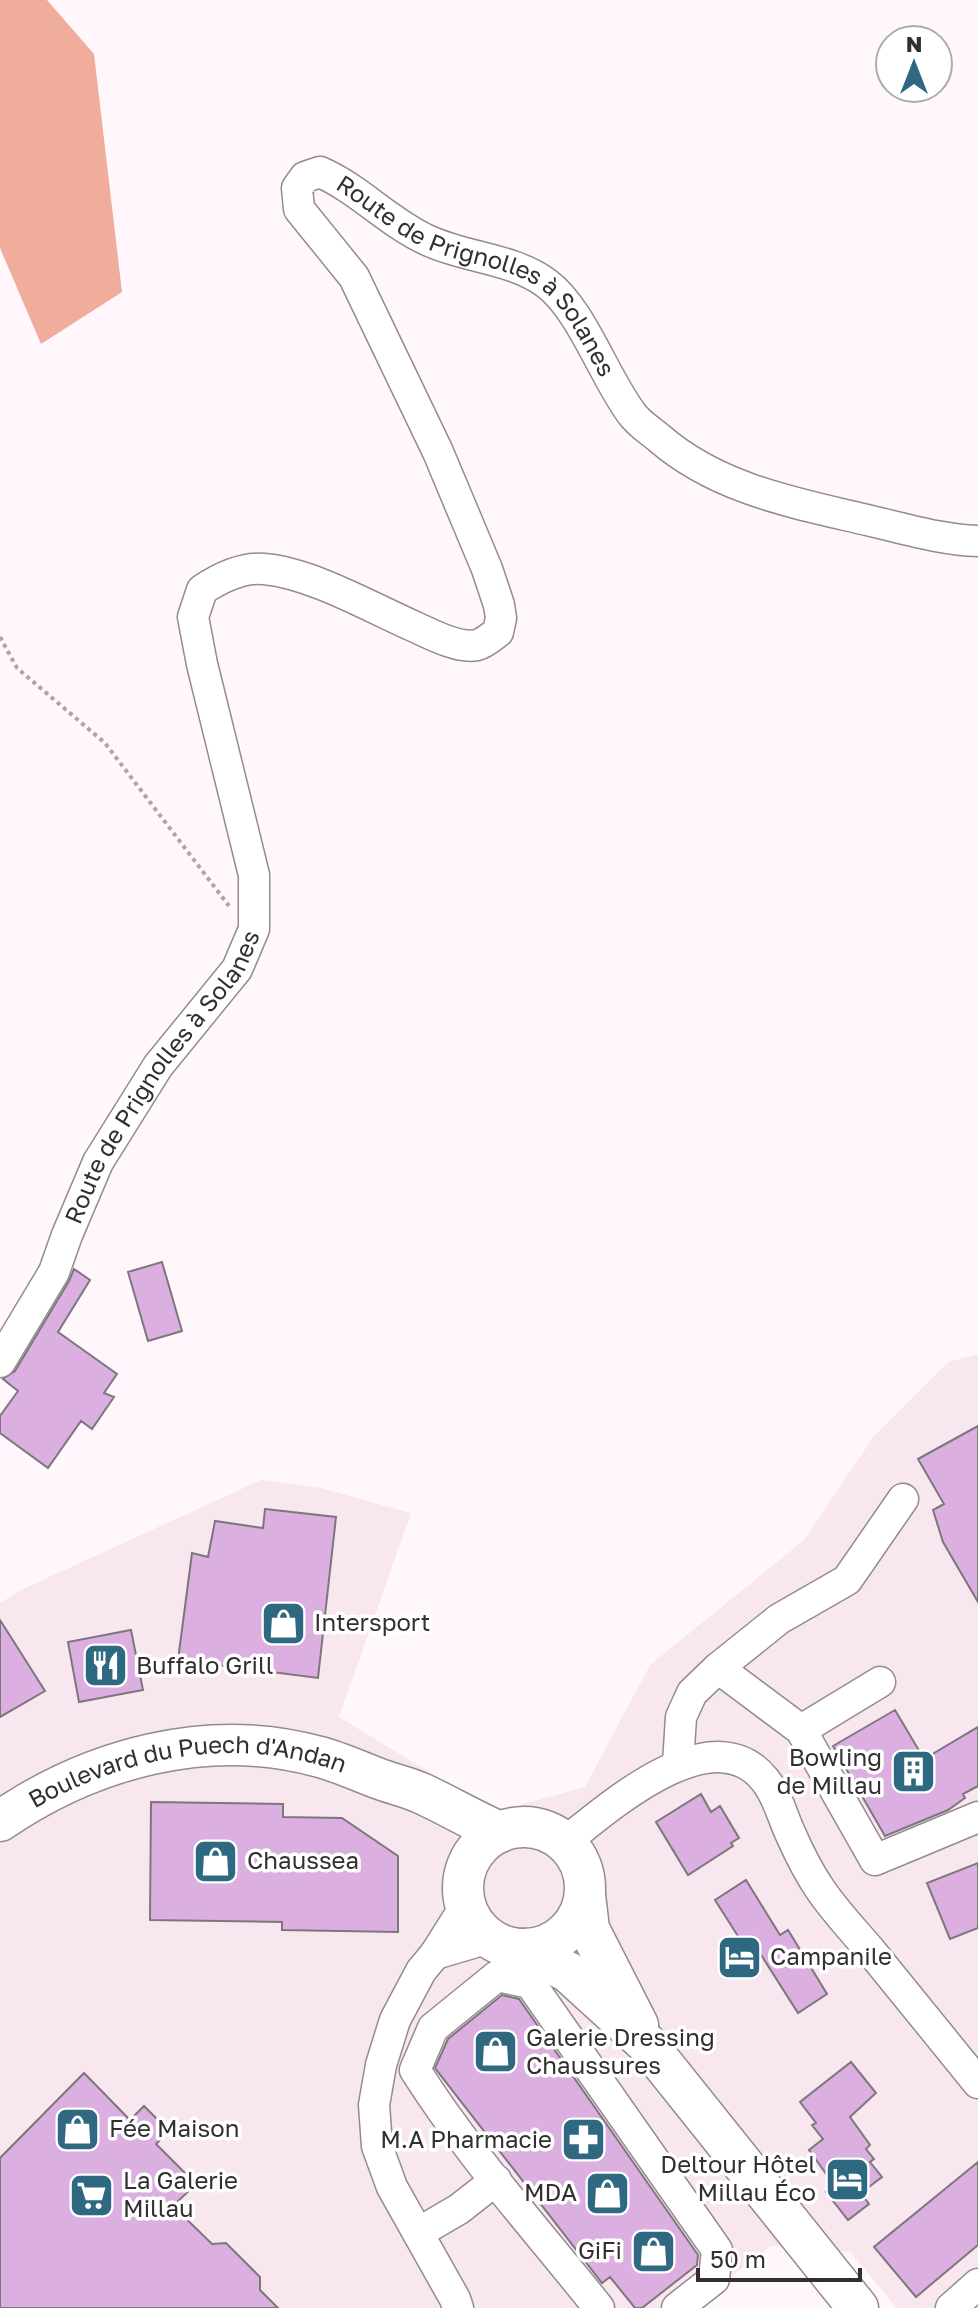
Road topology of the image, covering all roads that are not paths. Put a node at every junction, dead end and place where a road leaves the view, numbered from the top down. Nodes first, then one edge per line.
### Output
1 (978, 541) edge
2 (0, 1362) edge
3 (903, 1499) dead end
4 (718, 1668) junction
5 (880, 1682) dead end
6 (801, 1730) junction
7 (678, 1764) junction
8 (380, 1780) junction
9 (978, 1817) edge
10 (0, 1821) edge
11 (500, 1832) junction
12 (565, 1842) junction
13 (465, 1894) junction
14 (585, 1895) junction
15 (506, 1943) junction
16 (435, 1954) junction
17 (646, 2043) junction
18 (978, 2083) edge
19 (496, 2180) junction
20 (418, 2233) junction
21 (978, 2284) edge
22 (458, 2308) edge
23 (599, 2308) edge
24 (677, 2308) edge
25 (858, 2308) edge
26 (951, 2308) edge

1 - 2 street, Route de Prignolles à Solanes
3 - 4 street
4 - 6 street
4 - 7 street
5 - 6 street
6 - 9 street
7 - 12 street
7 - 18 street
8 - 10 main road, Boulevard du Puech d'Andan
8 - 11 main road, Boulevard du Puech d'Andan
8 - 13 main road, Boulevard du Puech d'Andan
11 - 12 main road
11 - 13 main road
12 - 14 main road
13 - 15 main road
13 - 16 street
14 - 15 main road
14 - 17 main road
15 - 16 street
15 - 17 main road
16 - 20 street
17 - 25 main road
19 - 20 street
19 - 23 street
19 - 24 street
20 - 22 street
21 - 26 street

